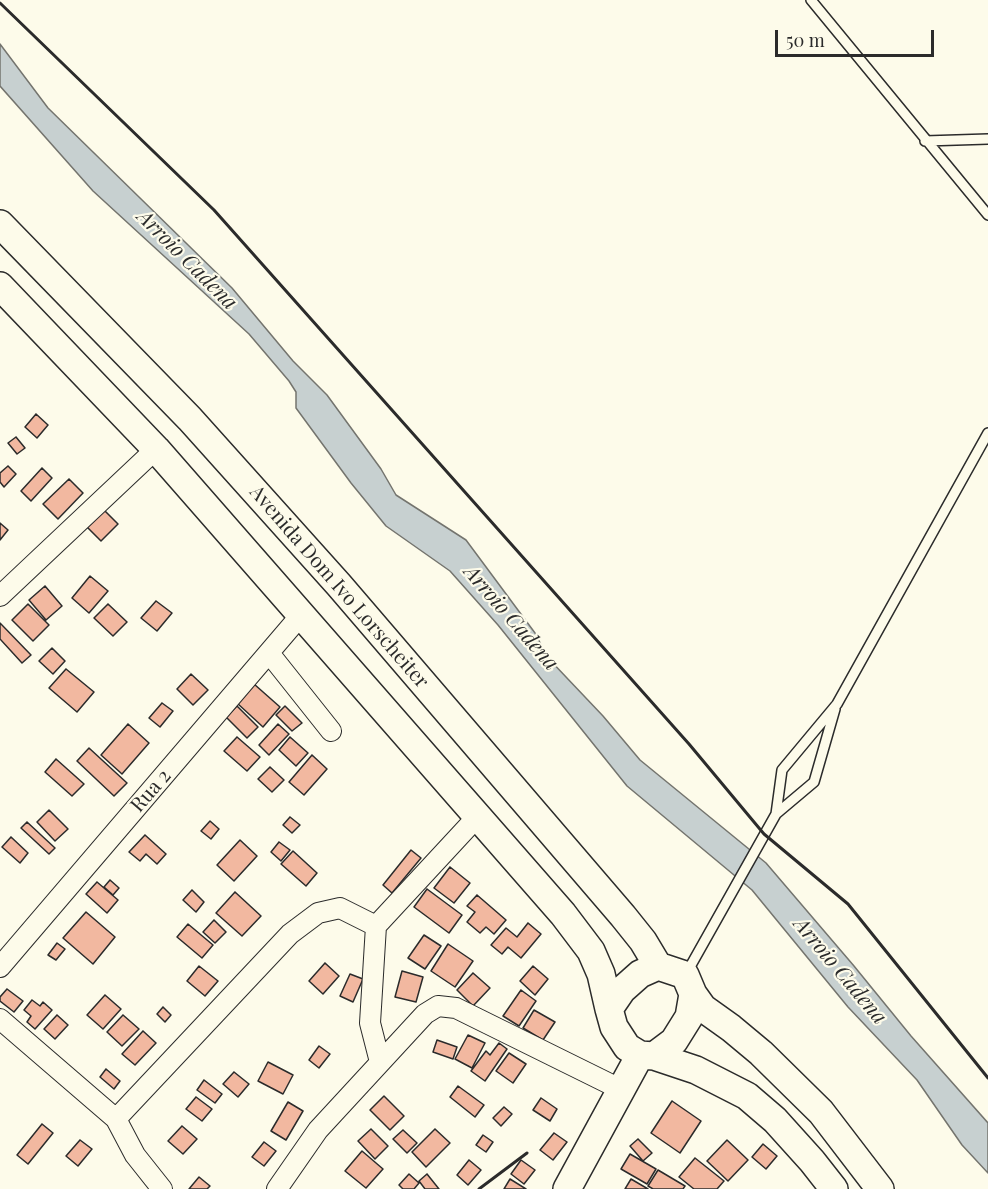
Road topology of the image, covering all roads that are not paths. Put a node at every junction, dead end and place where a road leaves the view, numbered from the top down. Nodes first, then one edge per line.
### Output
1 (811, 0) edge
2 (988, 139) edge
3 (925, 141) junction
4 (988, 215) edge
5 (0, 224) edge
6 (0, 286) edge
7 (988, 433) edge
8 (156, 449) junction
9 (0, 596) edge
10 (301, 615) junction
11 (269, 653) junction
12 (837, 704) junction
13 (331, 731) dead end
14 (776, 814) junction
15 (477, 817) junction
16 (376, 926) junction
17 (658, 966) junction
18 (0, 967) edge
19 (689, 984) junction
20 (609, 1009) junction
21 (0, 1019) edge
22 (647, 1056) junction
23 (380, 1062) junction
24 (622, 1090) junction
25 (116, 1119) junction
26 (162, 1189) edge
27 (277, 1189) edge
28 (567, 1189) edge
29 (834, 1189) edge
30 (880, 1189) edge

1 - 3 lane
2 - 3 lane
3 - 4 lane
5 - 17 main road, Avenida Dom Ivo Lorscheiter
6 - 8 main road
7 - 12 lane
8 - 9 street
8 - 10 main road
10 - 11 street, Rua 2
10 - 15 main road
11 - 13 street
11 - 18 street, Rua 2
12 - 14 lane
12 - 14 lane
14 - 19 lane
15 - 16 street
15 - 20 main road
16 - 23 street
16 - 25 street
17 - 19 main road
17 - 20 main road
19 - 22 main road
19 - 30 main road
20 - 22 main road
21 - 25 street
22 - 24 main road
22 - 29 main road
23 - 24 street
23 - 27 street
24 - 28 main road
25 - 26 street

